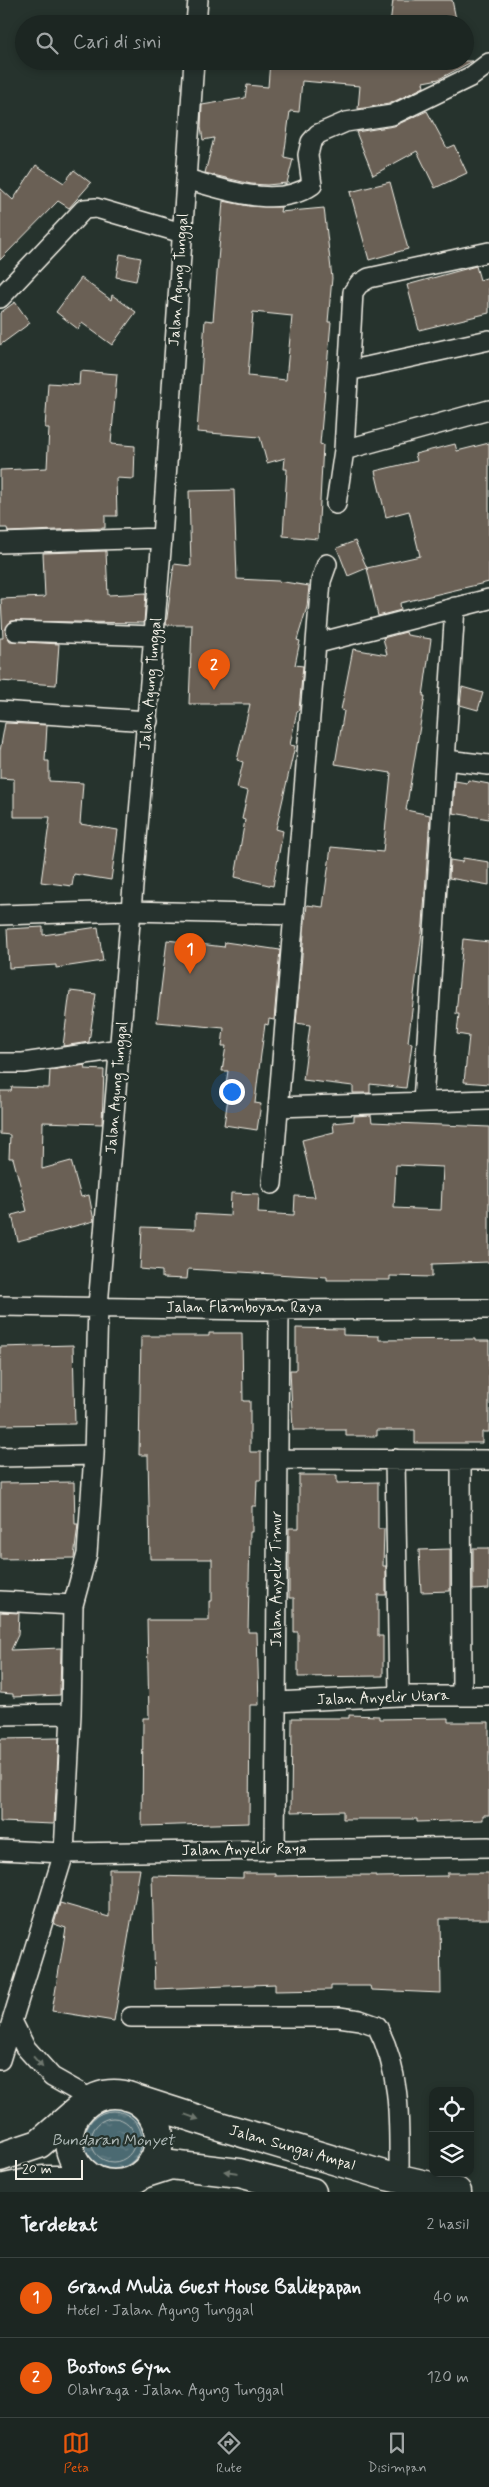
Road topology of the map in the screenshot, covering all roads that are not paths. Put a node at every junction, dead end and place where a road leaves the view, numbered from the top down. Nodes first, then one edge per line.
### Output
1 (198, 0) edge
2 (197, 15) edge
3 (489, 64) edge
4 (193, 70) edge
5 (186, 179) junction
6 (182, 233) junction
7 (489, 252) edge
8 (0, 298) edge
9 (489, 340) edge
10 (348, 370) junction
11 (489, 410) edge
12 (344, 450) junction
13 (336, 504) dead end
14 (162, 538) junction
15 (0, 543) edge
16 (327, 564) dead end
17 (489, 599) edge
18 (455, 607) junction
19 (16, 631) dead end
20 (154, 636) junction
21 (318, 643) junction
22 (0, 710) edge
23 (148, 721) junction
24 (446, 760) junction
25 (489, 765) edge
26 (131, 911) junction
27 (0, 914) edge
28 (294, 916) junction
29 (120, 1049) junction
30 (0, 1064) edge
31 (489, 1100) edge
32 (423, 1102) junction
33 (278, 1107) junction
34 (272, 1184) dead end
35 (0, 1306) edge
36 (98, 1306) junction
37 (278, 1309) junction
38 (489, 1309) edge
39 (94, 1455) junction
40 (0, 1456) edge
41 (278, 1459) junction
42 (395, 1459) junction
43 (461, 1460) junction
44 (489, 1460) edge
45 (0, 1601) edge
46 (73, 1605) junction
47 (399, 1696) junction
48 (462, 1696) junction
49 (489, 1696) edge
50 (276, 1702) junction
51 (71, 1714) junction
52 (0, 1715) edge
53 (489, 1847) edge
54 (0, 1850) edge
55 (275, 1850) junction
56 (64, 1853) junction
57 (131, 2017) dead end
58 (12, 2021) junction
59 (0, 2060) edge
60 (129, 2096) junction
61 (85, 2104) junction
62 (0, 2157) edge
63 (399, 2178) junction
64 (133, 2183) edge
65 (95, 2186) edge
66 (0, 2189) edge
67 (312, 2192) edge
68 (457, 2192) edge

1 - 2 street
3 - 5 street
4 - 5 street, Jalan Agung Tunggal
5 - 6 street, Jalan Agung Tunggal
6 - 8 street
6 - 14 street, Jalan Agung Tunggal
7 - 10 street
9 - 10 street
10 - 12 street
11 - 12 street
12 - 13 street
14 - 15 street
14 - 20 street, Jalan Agung Tunggal
16 - 21 street
17 - 18 street
18 - 21 street
18 - 24 street
19 - 20 street
20 - 23 street, Jalan Agung Tunggal
21 - 28 street
22 - 23 street
23 - 26 street, Jalan Agung Tunggal
24 - 25 street
24 - 32 street
26 - 27 street
26 - 28 street
26 - 29 street, Jalan Agung Tunggal
28 - 33 street
29 - 30 street
29 - 36 street, Jalan Agung Tunggal
31 - 32 street
32 - 33 street
33 - 34 street
35 - 36 street, Jalan Flamboyan Raya
36 - 37 street, Jalan Flamboyan Raya
36 - 39 street, Jalan Agung Tunggal
37 - 38 street, Jalan Flamboyan Raya
37 - 41 street, Jalan Anyelir Timur
39 - 40 street
39 - 46 street, Jalan Agung Tunggal
41 - 42 street
41 - 50 street, Jalan Anyelir Timur
42 - 43 street
42 - 47 street
43 - 44 street
43 - 48 street
45 - 46 street
46 - 51 street, Jalan Agung Tunggal
47 - 48 street, Jalan Anyelir Utara
47 - 50 street, Jalan Anyelir Utara
48 - 49 street, Jalan Anyelir Utara
50 - 55 street, Jalan Anyelir Timur
51 - 52 street
51 - 56 street, Jalan Agung Tunggal
53 - 55 street, Jalan Anyelir Raya
54 - 56 street, Jalan Anyelir Raya
55 - 56 street, Jalan Anyelir Raya
56 - 58 street, Jalan Agung Tunggal
57 - 63 street
58 - 59 street, Jalan Agung Tunggal
58 -> 61 street
60 - 61 main road
60 -> 63 main road, Jalan Sungai Ampal
60 - 64 main road
61 - 62 main road
61 - 65 main road
63 - 68 main road, Jalan Sungai Ampal
64 - 65 main road
67 -> 64 main road
65 - 66 main road

